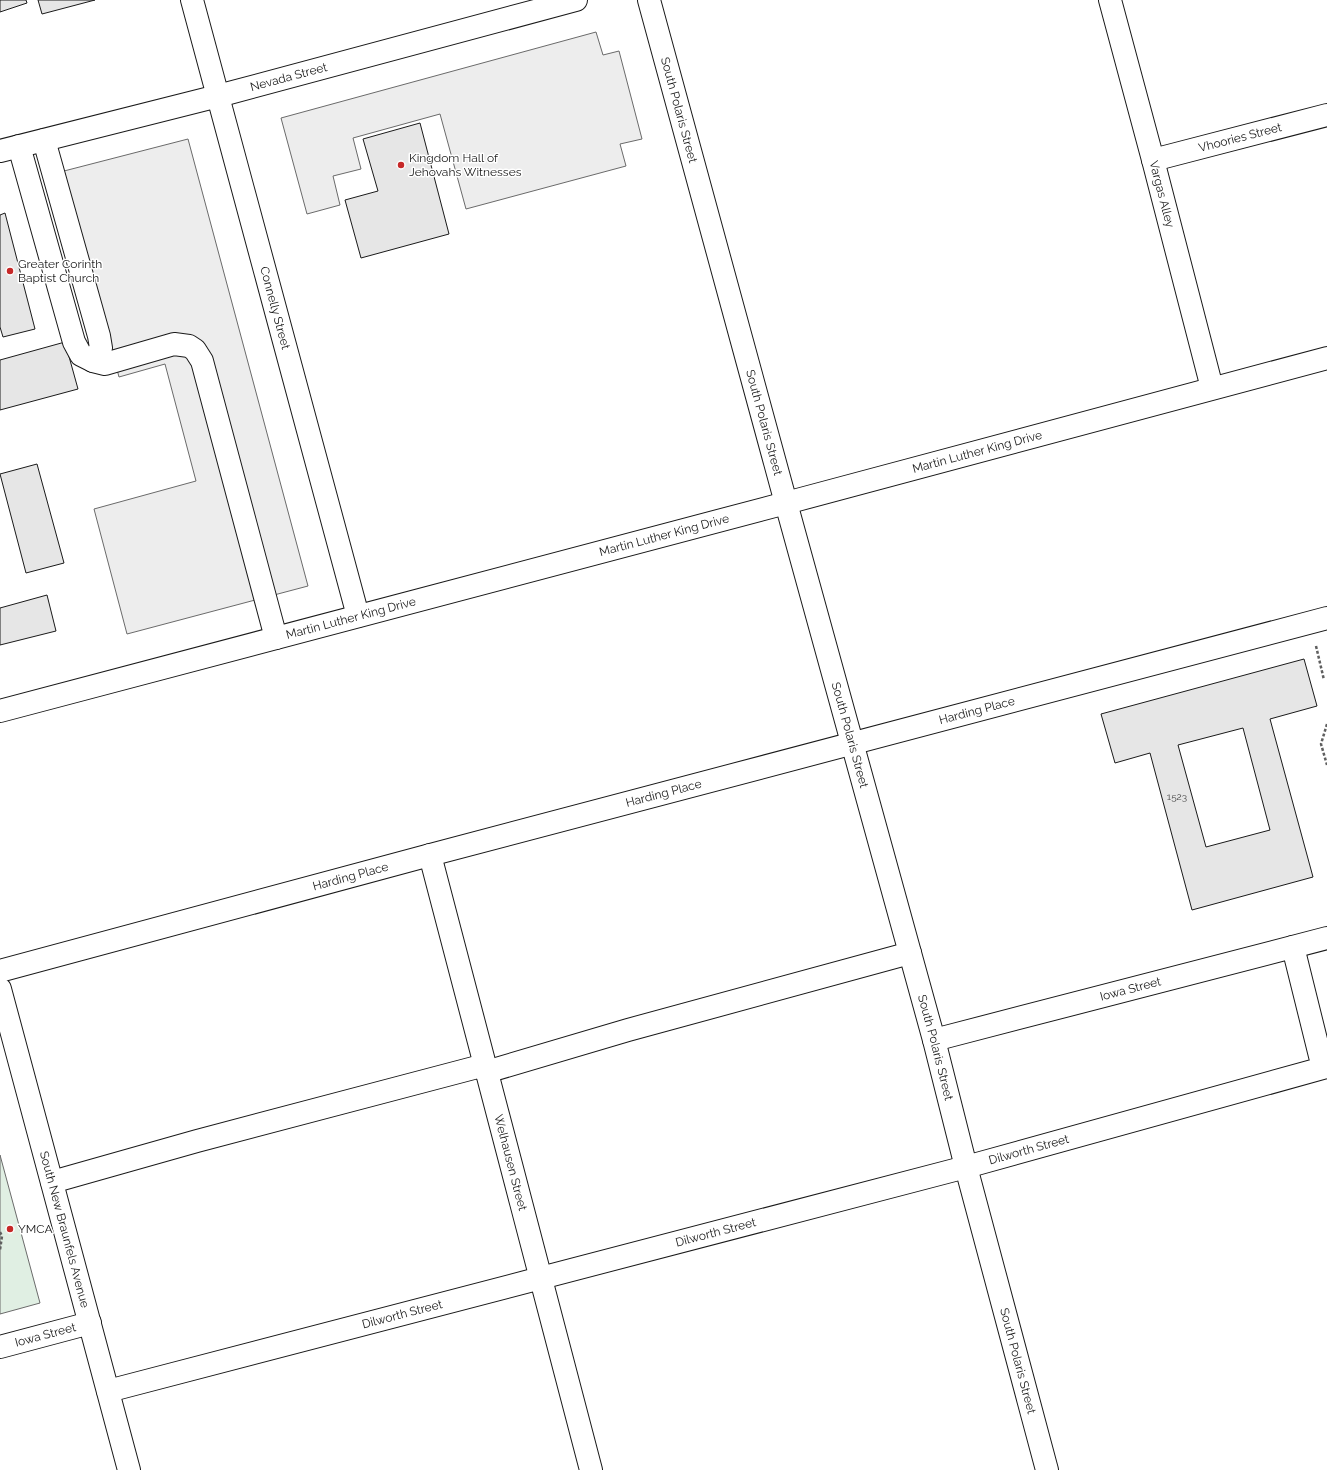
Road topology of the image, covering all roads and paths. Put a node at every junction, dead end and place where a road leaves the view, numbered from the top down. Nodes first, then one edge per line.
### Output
1 (192, 0) edge
2 (576, 0) edge
3 (649, 0) edge
4 (1110, 0) edge
5 (218, 96) junction
6 (1327, 114) edge
7 (44, 140) junction
8 (10, 149) edge
9 (1153, 160) junction
10 (1327, 358) edge
11 (93, 361) junction
12 (1212, 388) junction
13 (786, 503) junction
14 (358, 616) junction
15 (1319, 620) edge
16 (276, 638) junction
17 (1324, 680) dead end
18 (0, 711) edge
19 (1327, 724) edge
20 (853, 743) junction
21 (1327, 765) edge
22 (430, 855) junction
23 (1327, 938) edge
24 (1293, 947) junction
25 (910, 953) junction
26 (0, 971) edge
27 (0, 989) edge
28 (934, 1040) junction
29 (486, 1068) junction
30 (966, 1167) junction
31 (52, 1182) junction
32 (0, 1232) edge
33 (0, 1250) edge
34 (540, 1277) junction
35 (90, 1323) junction
36 (0, 1347) edge
37 (108, 1391) junction
38 (129, 1470) edge
39 (591, 1470) edge
40 (1047, 1470) edge

1 - 5 street, Connelly Street
2 - 5 street, Nevada Street
3 - 13 street, South Polaris Street
4 - 9 street, Vargas Alley
5 - 7 street, Nevada Street
5 - 14 street, Connelly Street
6 - 9 street, Vhoories Street
7 - 8 street, Nevada Street
7 - 11 street
8 - 11 street
9 - 12 street, Vargas Alley
10 - 12 street, Martin Luther King Drive
11 - 16 street
12 - 13 street, Martin Luther King Drive
13 - 14 street, Martin Luther King Drive
13 - 20 street, South Polaris Street
14 - 16 street, Martin Luther King Drive
15 - 17 path
15 - 20 street, Harding Place
16 - 18 street, Martin Luther King Drive
19 - 21 path
20 - 22 street, Harding Place
20 - 25 street, South Polaris Street
22 - 26 street, Harding Place
22 - 29 street, Welhausen Street
23 - 24 street, Iowa Street
24 - 28 street, Iowa Street
24 - 30 street, Dilworth Street
25 - 28 street, South Polaris Street
25 - 29 street
27 - 31 street, South New Braunfels Avenue
28 - 30 street, South Polaris Street
29 - 31 street
29 - 34 street, Welhausen Street
30 - 34 street, Dilworth Street
30 - 40 street, South Polaris Street
31 - 35 street, South New Braunfels Avenue
32 - 33 path
34 - 37 street, Dilworth Street
34 - 39 street, Welhausen Street
35 - 36 street, Iowa Street
35 - 37 street, South New Braunfels Avenue
37 - 38 street, South New Braunfels Avenue

